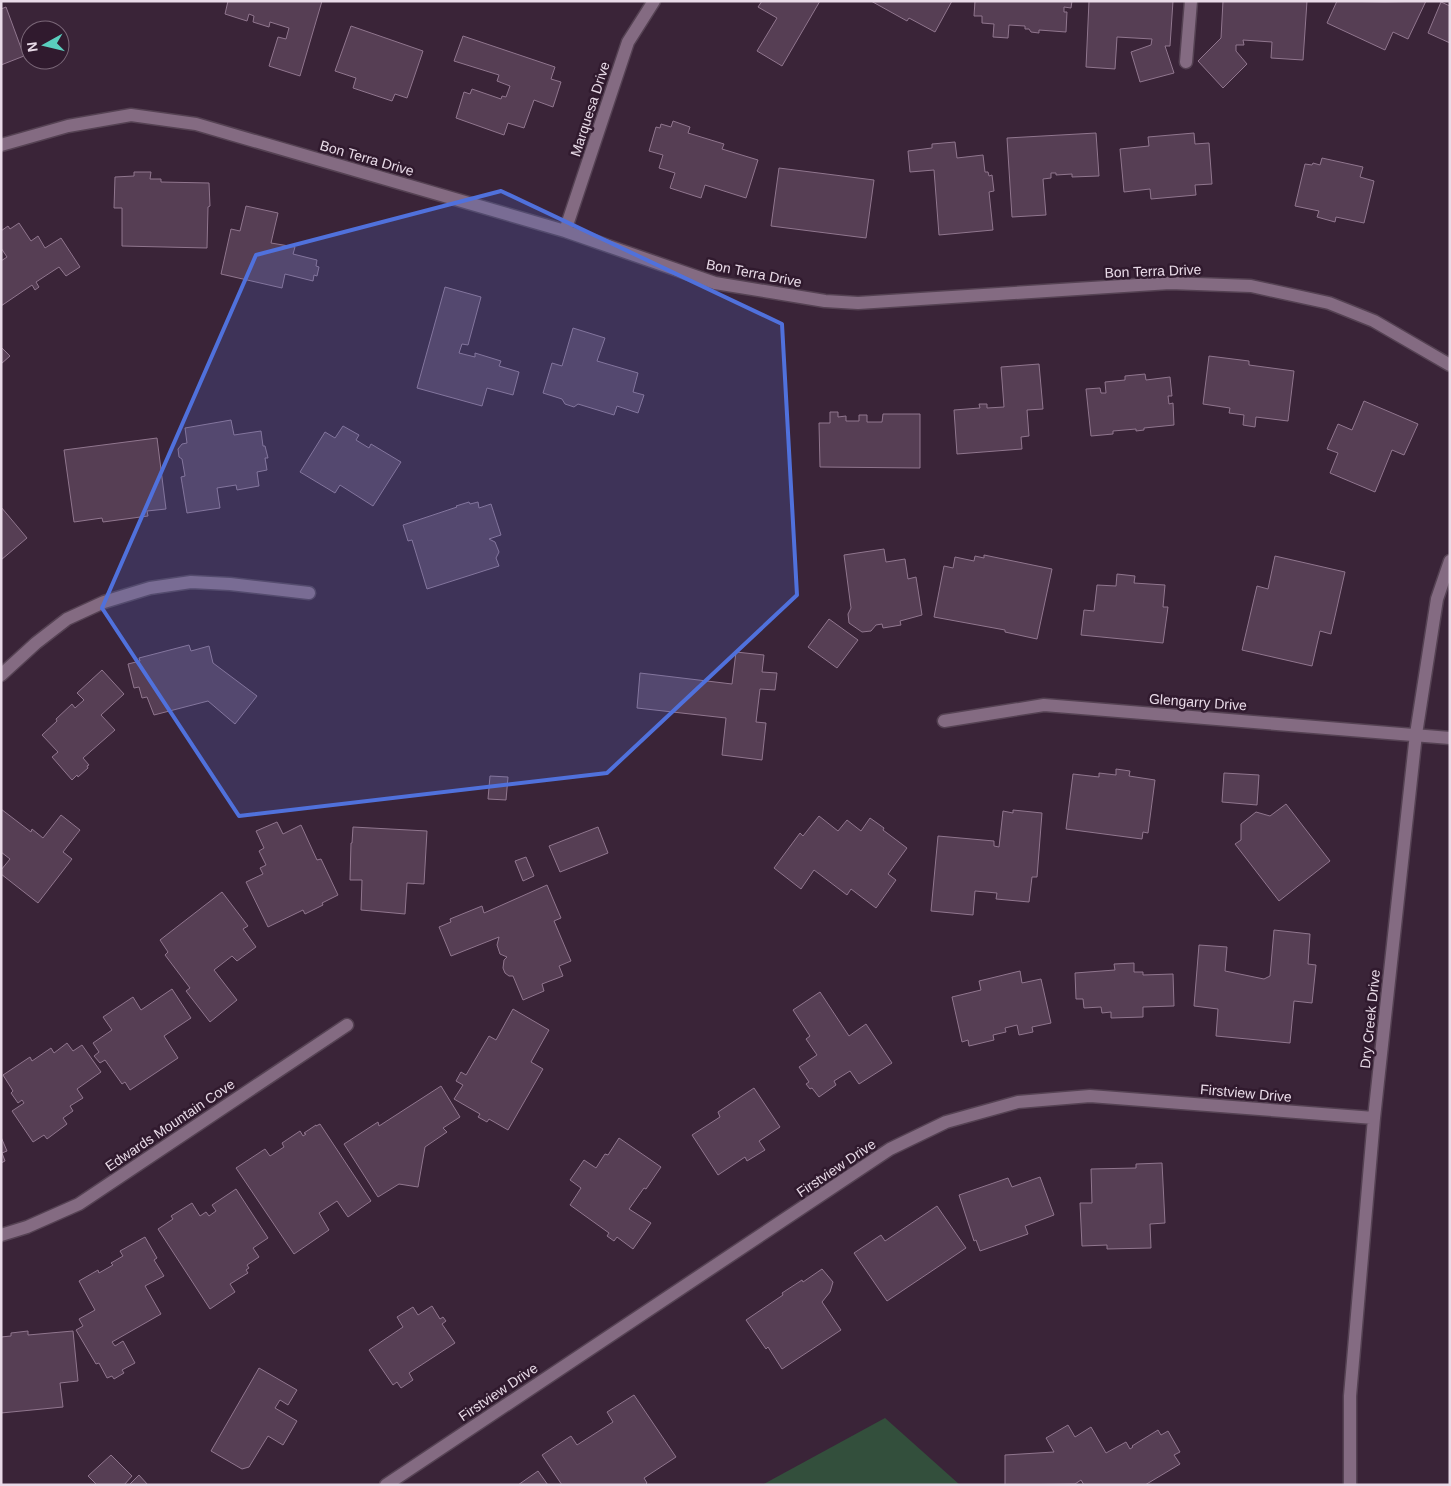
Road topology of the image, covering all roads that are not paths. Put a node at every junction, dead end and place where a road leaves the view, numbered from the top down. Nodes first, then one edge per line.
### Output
1 (654, 1) edge
2 (1190, 1) edge
3 (1186, 62) dead end
4 (1, 146) edge
5 (565, 231) junction
6 (1450, 365) edge
7 (1450, 561) edge
8 (309, 593) dead end
9 (1, 675) edge
10 (944, 721) dead end
11 (1416, 734) junction
12 (1450, 738) edge
13 (347, 1025) dead end
14 (1374, 1118) junction
15 (1, 1235) edge
16 (386, 1485) edge
17 (1350, 1485) edge

1 - 5 street, Marquesa Drive
2 - 3 street
4 - 5 street, Bon Terra Drive
5 - 6 street, Bon Terra Drive
7 - 11 street, Dry Creek Drive
8 - 9 street
10 - 11 street, Glengarry Drive
11 - 12 street, Glengarry Drive
11 - 14 street, Dry Creek Drive
13 - 15 street, Edwards Mountain Cove
14 - 16 street, Firstview Drive
14 - 17 street, Dry Creek Drive

